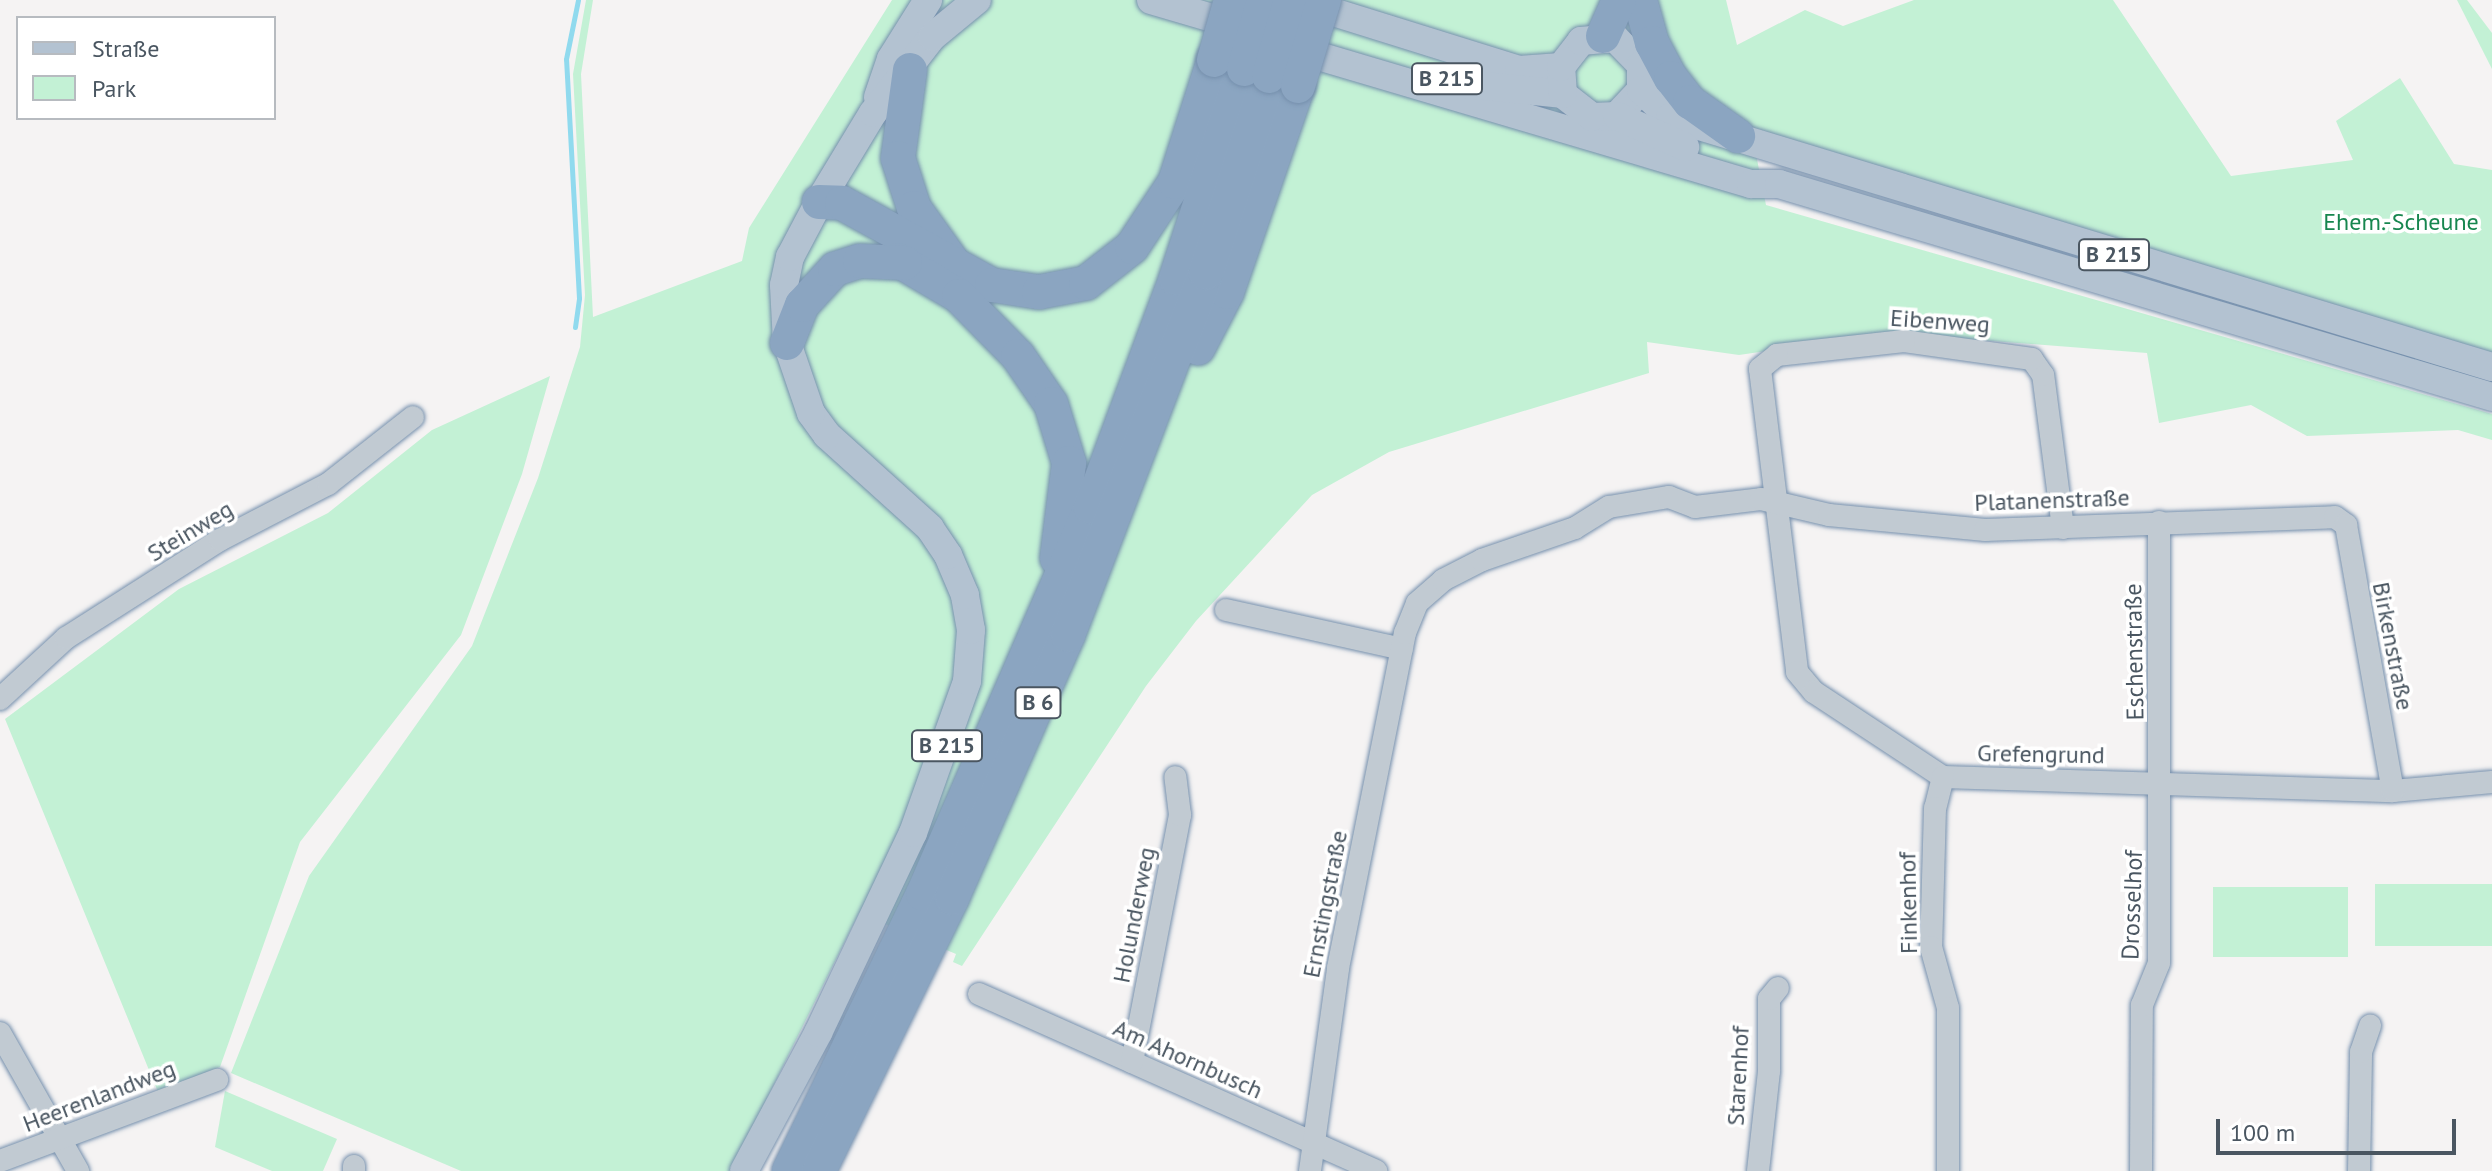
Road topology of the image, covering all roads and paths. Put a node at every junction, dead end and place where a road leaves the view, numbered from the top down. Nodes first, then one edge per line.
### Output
1 (928, 0) edge
2 (977, 0) edge
3 (1151, 0) edge
4 (1231, 0) edge
5 (1264, 0) edge
6 (1293, 0) edge
7 (1324, 0) edge
8 (1619, 0) edge
9 (1633, 0) edge
10 (1640, 0) edge
11 (1272, 36) junction
12 (1615, 40) junction
13 (910, 70) junction
14 (1256, 73) junction
15 (1562, 80) junction
16 (1641, 90) junction
17 (873, 113) junction
18 (1617, 116) junction
19 (1738, 136) junction
20 (1779, 184) junction
21 (819, 202) junction
22 (905, 263) junction
23 (954, 264) junction
24 (787, 343) junction
25 (2492, 367) edge
26 (2492, 397) edge
27 (413, 417) dead end
28 (1775, 500) junction
29 (2335, 517) joint
30 (2159, 522) junction
31 (2063, 528) junction
32 (1049, 606) junction
33 (1226, 610) dead end
34 (1402, 649) junction
35 (0, 699) edge
36 (1175, 777) dead end
37 (1943, 777) junction
38 (2161, 782) junction
39 (2492, 782) edge
40 (2393, 791) junction
41 (1778, 988) dead end
42 (979, 994) dead end
43 (2370, 1026) dead end
44 (0, 1033) edge
45 (1132, 1062) junction
46 (217, 1080) dead end
47 (61, 1138) junction
48 (1310, 1141) junction
49 (0, 1161) edge
50 (78, 1171) edge
51 (744, 1171) edge
52 (789, 1171) edge
53 (819, 1171) edge
54 (1310, 1171) edge
55 (1376, 1171) edge
56 (1758, 1171) edge
57 (1948, 1171) edge
58 (2141, 1171) edge
59 (2359, 1171) edge

1 - 17 main road, B 215
2 - 13 main road, B 215
3 - 11 main road, B 215
4 - 14 highway, bridge
5 - 14 highway, B 6, bridge
6 - 14 highway, B 6, bridge
6 - 15 main road, B 215
7 - 14 highway, bridge
8 - 12 highway
9 - 12 highway
10 - 19 highway
11 - 15 main road, B 215
11 - 20 main road, B 215
12 - 15 main road
12 - 16 main road
13 - 17 main road, B 215
13 - 23 highway
14 - 23 highway
14 - 32 highway, B 6
14 - 53 highway, B 6
15 - 18 main road, B 215
16 - 18 main road
16 - 19 main road, B 215
17 - 21 main road, B 215
18 - 20 main road, B 215
19 - 25 main road, B 215
20 - 26 main road, B 215
21 - 22 highway
21 - 23 highway
21 - 24 main road, B 215
22 - 24 highway
22 - 32 highway
24 - 51 main road, B 215
27 - 35 street, Steinweg
28 - 31 street, Platanenstraße
28 - 31 street, Eibenweg
28 - 34 street, Ernstingstraße
28 - 37 street, Grefengrund
29 - 30 street, Platanenstraße
29 - 40 street, Birkenstraße
30 - 31 street, Platanenstraße
30 - 38 street, Eschenstraße
32 - 52 highway, B 6
33 - 34 street
34 - 48 street, Ernstingstraße
36 - 45 street, Holunderweg
37 - 38 street, Grefengrund
37 - 57 street, Finkenhof
38 - 40 street, Grefengrund
38 - 58 street, Drosselhof
39 - 40 street, Grefengrund
41 - 56 street, Starenhof
42 - 45 street, Am Ahornbusch
43 - 59 street
44 - 47 street
45 - 48 street, Am Ahornbusch
46 - 47 street, Heerenlandweg
47 - 49 street, Heerenlandweg
47 - 50 street
48 - 54 street, Ernstingstraße
48 - 55 street, Am Ahornbusch

